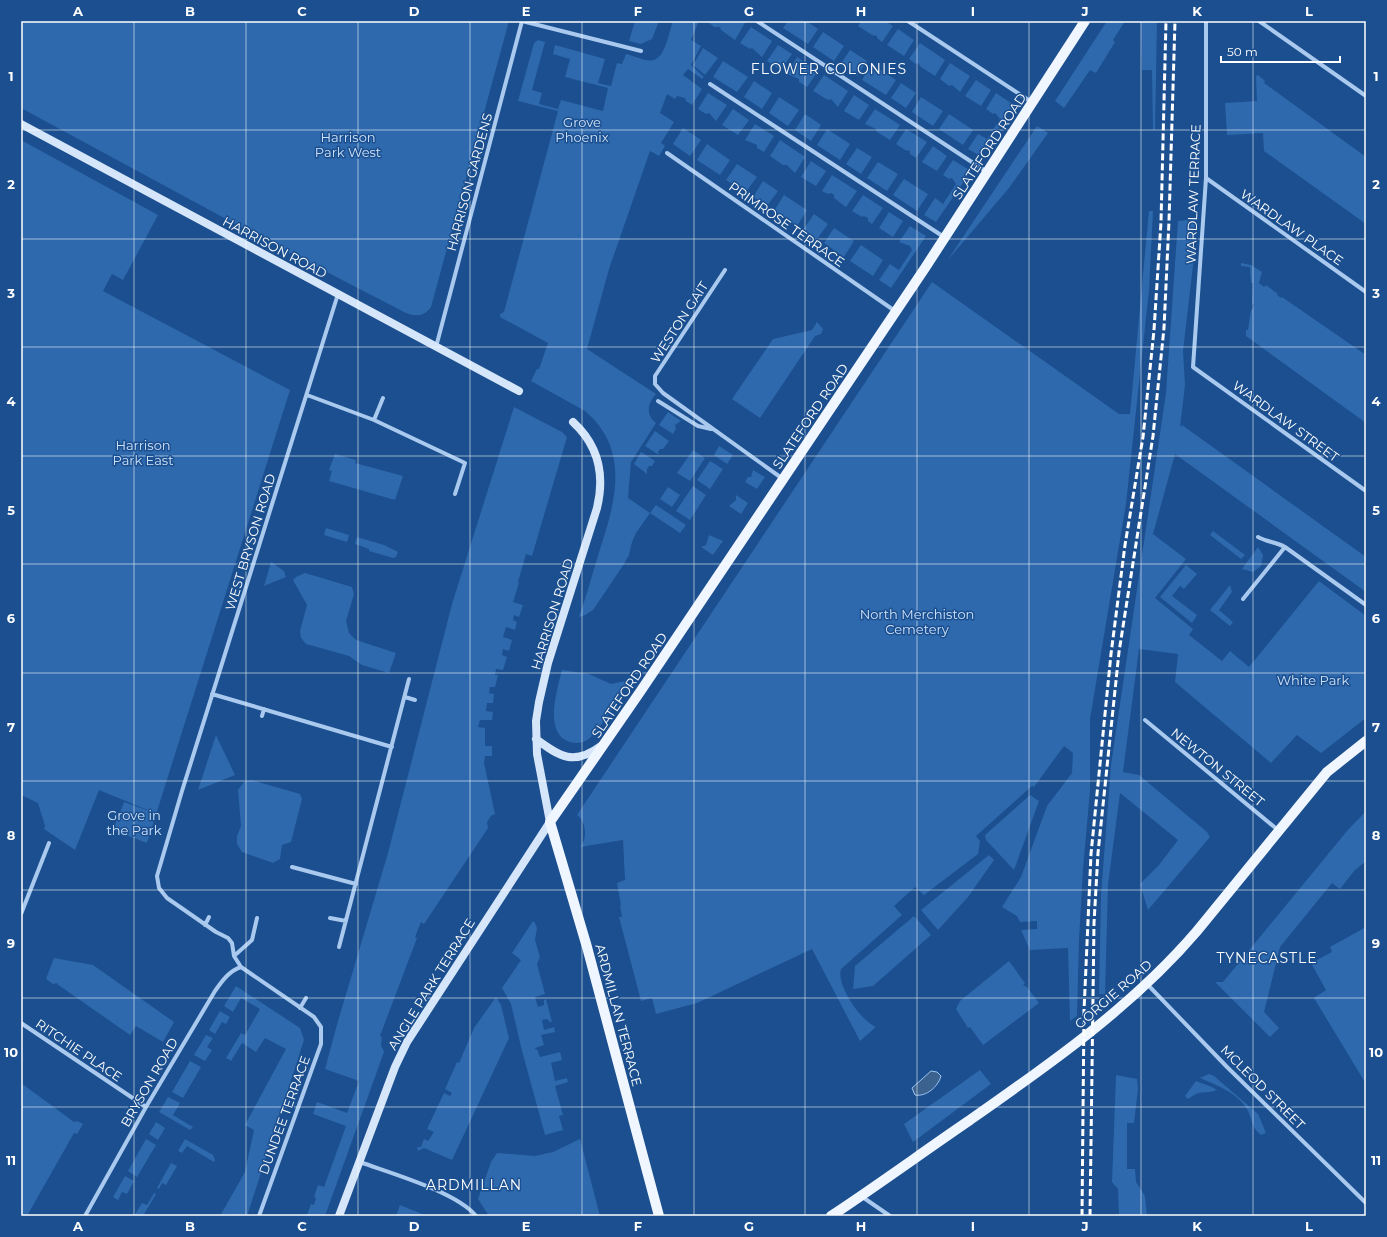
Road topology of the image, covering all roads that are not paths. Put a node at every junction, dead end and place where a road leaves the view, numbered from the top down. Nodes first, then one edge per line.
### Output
1 (522, 21) edge
2 (757, 21) edge
3 (908, 21) edge
4 (1085, 21) edge
5 (1206, 21) edge
6 (1259, 21) edge
7 (641, 51) dead end
8 (710, 84) dead end
9 (1366, 96) edge
10 (1033, 103) junction
11 (21, 124) edge
12 (667, 153) dead end
13 (988, 172) junction
14 (1206, 178) junction
15 (945, 238) junction
16 (725, 270) dead end
17 (1366, 292) edge
18 (338, 294) junction
19 (896, 311) junction
20 (436, 348) junction
21 (1193, 367) joint
22 (519, 391) dead end
23 (307, 395) junction
24 (383, 398) dead end
25 (658, 401) dead end
26 (374, 420) junction
27 (573, 422) dead end
28 (714, 429) junction
29 (783, 479) junction
30 (1366, 491) edge
31 (455, 494) dead end
32 (1258, 537) dead end
33 (1285, 547) junction
34 (1243, 599) dead end
35 (1366, 605) edge
36 (409, 680) dead end
37 (212, 694) junction
38 (405, 698) junction
39 (415, 700) dead end
40 (264, 709) junction
41 (262, 716) dead end
42 (308, 716) dead end
43 (1145, 720) dead end
44 (306, 722) junction
45 (337, 731) junction
46 (335, 737) dead end
47 (536, 739) junction
48 (1366, 741) edge
49 (604, 744) junction
50 (392, 747) junction
51 (550, 822) junction
52 (1278, 830) junction
53 (49, 843) dead end
54 (292, 868) dead end
55 (356, 884) junction
56 (21, 914) edge
57 (209, 917) dead end
58 (257, 918) dead end
59 (330, 918) dead end
60 (346, 921) junction
61 (205, 925) junction
62 (339, 947) dead end
63 (234, 956) junction
64 (241, 967) junction
65 (1147, 984) junction
66 (306, 998) dead end
67 (300, 1008) junction
68 (317, 1020) joint
69 (21, 1023) edge
70 (146, 1108) junction
71 (359, 1162) junction
72 (860, 1196) junction
73 (1366, 1203) edge
74 (85, 1216) edge
75 (259, 1216) edge
76 (339, 1216) edge
77 (476, 1216) edge
78 (659, 1216) edge
79 (831, 1216) edge
80 (890, 1216) edge

1 - 7 street
1 - 20 street, HARRISON GARDENS
2 - 13 street
3 - 10 street
4 - 10 main road, SLATEFORD ROAD
5 - 14 street, WARDLAW TERRACE
6 - 9 street
8 - 15 street
10 - 13 main road, SLATEFORD ROAD
11 - 18 street, HARRISON ROAD
12 - 19 street, PRIMROSE TERRACE
13 - 15 main road, SLATEFORD ROAD
14 - 17 street, WARDLAW PLACE
14 - 21 street, WARDLAW TERRACE
15 - 19 main road, SLATEFORD ROAD
16 - 28 street, WESTON GAIT
18 - 20 street, HARRISON ROAD
18 - 23 street, WEST BRYSON ROAD
19 - 29 main road, SLATEFORD ROAD
20 - 22 street, HARRISON ROAD
21 - 30 street, WARDLAW STREET
23 - 26 street
23 - 37 street, WEST BRYSON ROAD
24 - 26 street
25 - 28 street
26 - 31 street
27 - 47 street, HARRISON ROAD
28 - 29 street
29 - 49 main road, SLATEFORD ROAD
32 - 33 street
33 - 34 street
33 - 35 street
36 - 38 street
37 - 40 street
37 - 61 street, WEST BRYSON ROAD
38 - 39 street
38 - 50 street
40 - 41 street
40 - 44 street
42 - 44 street
43 - 52 street, NEWTON STREET
44 - 45 street
45 - 46 street
45 - 50 street
47 - 49 street
47 - 51 street, HARRISON ROAD
48 - 52 main road, GORGIE ROAD
49 - 51 main road, SLATEFORD ROAD
50 - 55 street
51 - 71 street, ANGLE PARK TERRACE
51 - 78 main road, ARDMILLAN TERRACE
52 - 65 main road, GORGIE ROAD
53 - 56 street
54 - 55 street
55 - 60 street
57 - 61 street
58 - 63 street
59 - 60 street
60 - 62 street
61 - 63 street, WEST BRYSON ROAD
63 - 64 street, WEST BRYSON ROAD
64 - 67 street, WEST BRYSON ROAD
64 - 70 street, BRYSON ROAD
65 - 72 main road, GORGIE ROAD
65 - 73 street, MCLEOD STREET
66 - 67 street
67 - 68 street, WEST BRYSON ROAD
68 - 75 street, DUNDEE TERRACE
69 - 70 street, RITCHIE PLACE
70 - 74 street, BRYSON ROAD
71 - 76 street, ANGLE PARK TERRACE
71 - 77 street
72 - 79 main road, GORGIE ROAD
72 - 80 street

